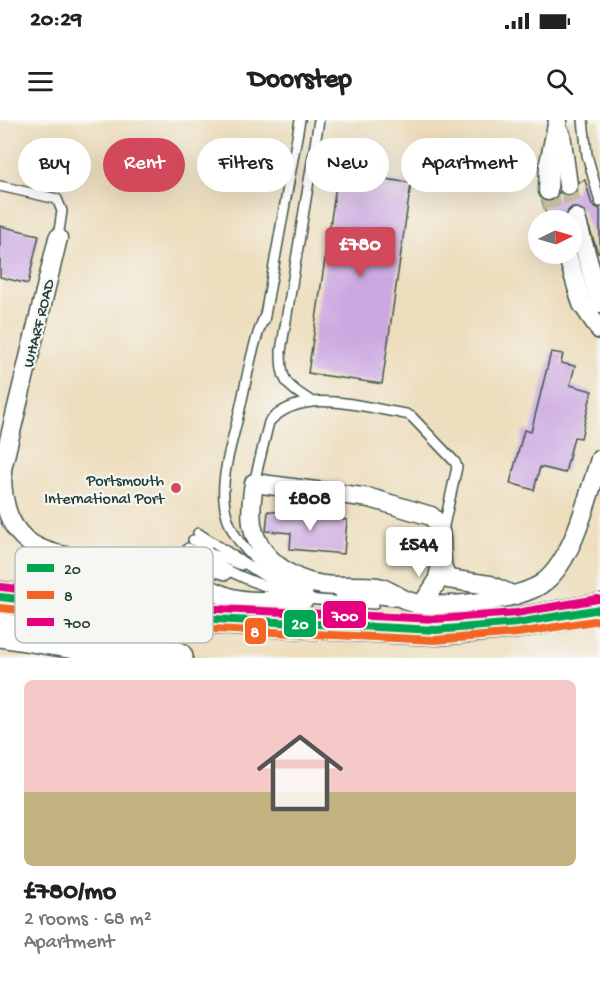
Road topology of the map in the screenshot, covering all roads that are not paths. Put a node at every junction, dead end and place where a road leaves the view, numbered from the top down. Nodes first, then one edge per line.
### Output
1 (300, 120) edge
2 (320, 120) edge
3 (559, 120) edge
4 (583, 120) edge
5 (568, 185) tunnel mouth
6 (0, 186) edge
7 (548, 191) tunnel mouth
8 (600, 202) edge
9 (58, 238) joint
10 (582, 239) edge
11 (570, 264) edge
12 (600, 303) edge
13 (600, 330) edge
14 (310, 401) junction
15 (600, 459) edge
16 (254, 483) junction
17 (593, 501) edge
18 (441, 537) junction
19 (39, 547) edge
20 (213, 555) edge
21 (213, 559) edge
22 (213, 560) edge
23 (218, 562) junction
24 (441, 564) junction
25 (258, 571) junction
26 (257, 584) junction
27 (213, 589) edge
28 (512, 595) junction
29 (0, 597) edge
30 (15, 599) edge
31 (305, 599) junction
32 (418, 603) junction
33 (600, 609) edge
34 (213, 619) edge
35 (0, 630) edge
36 (15, 632) edge
37 (82, 643) edge
38 (176, 658) edge

1 - 32 lane
2 - 14 lane
3 - 5 street
3 - 7 street
4 - 8 lane
6 - 9 lane
9 - 19 street, WHARF ROAD
10 - 12 street
11 - 13 street
14 - 16 lane
14 - 18 lane
15 - 17 street
16 - 18 street
16 - 32 street
17 - 28 street
18 - 24 street
20 - 25 lane
21 - 23 lane
22 - 26 lane
23 - 25 lane
23 - 26 lane
24 - 28 street
24 - 32 street
25 - 31 lane
26 - 31 lane
27 - 31 street, WHARF ROAD
28 - 32 street
29 - 30 main road
31 - 32 lane
33 - 34 main road
35 - 36 highway
37 - 38 highway

